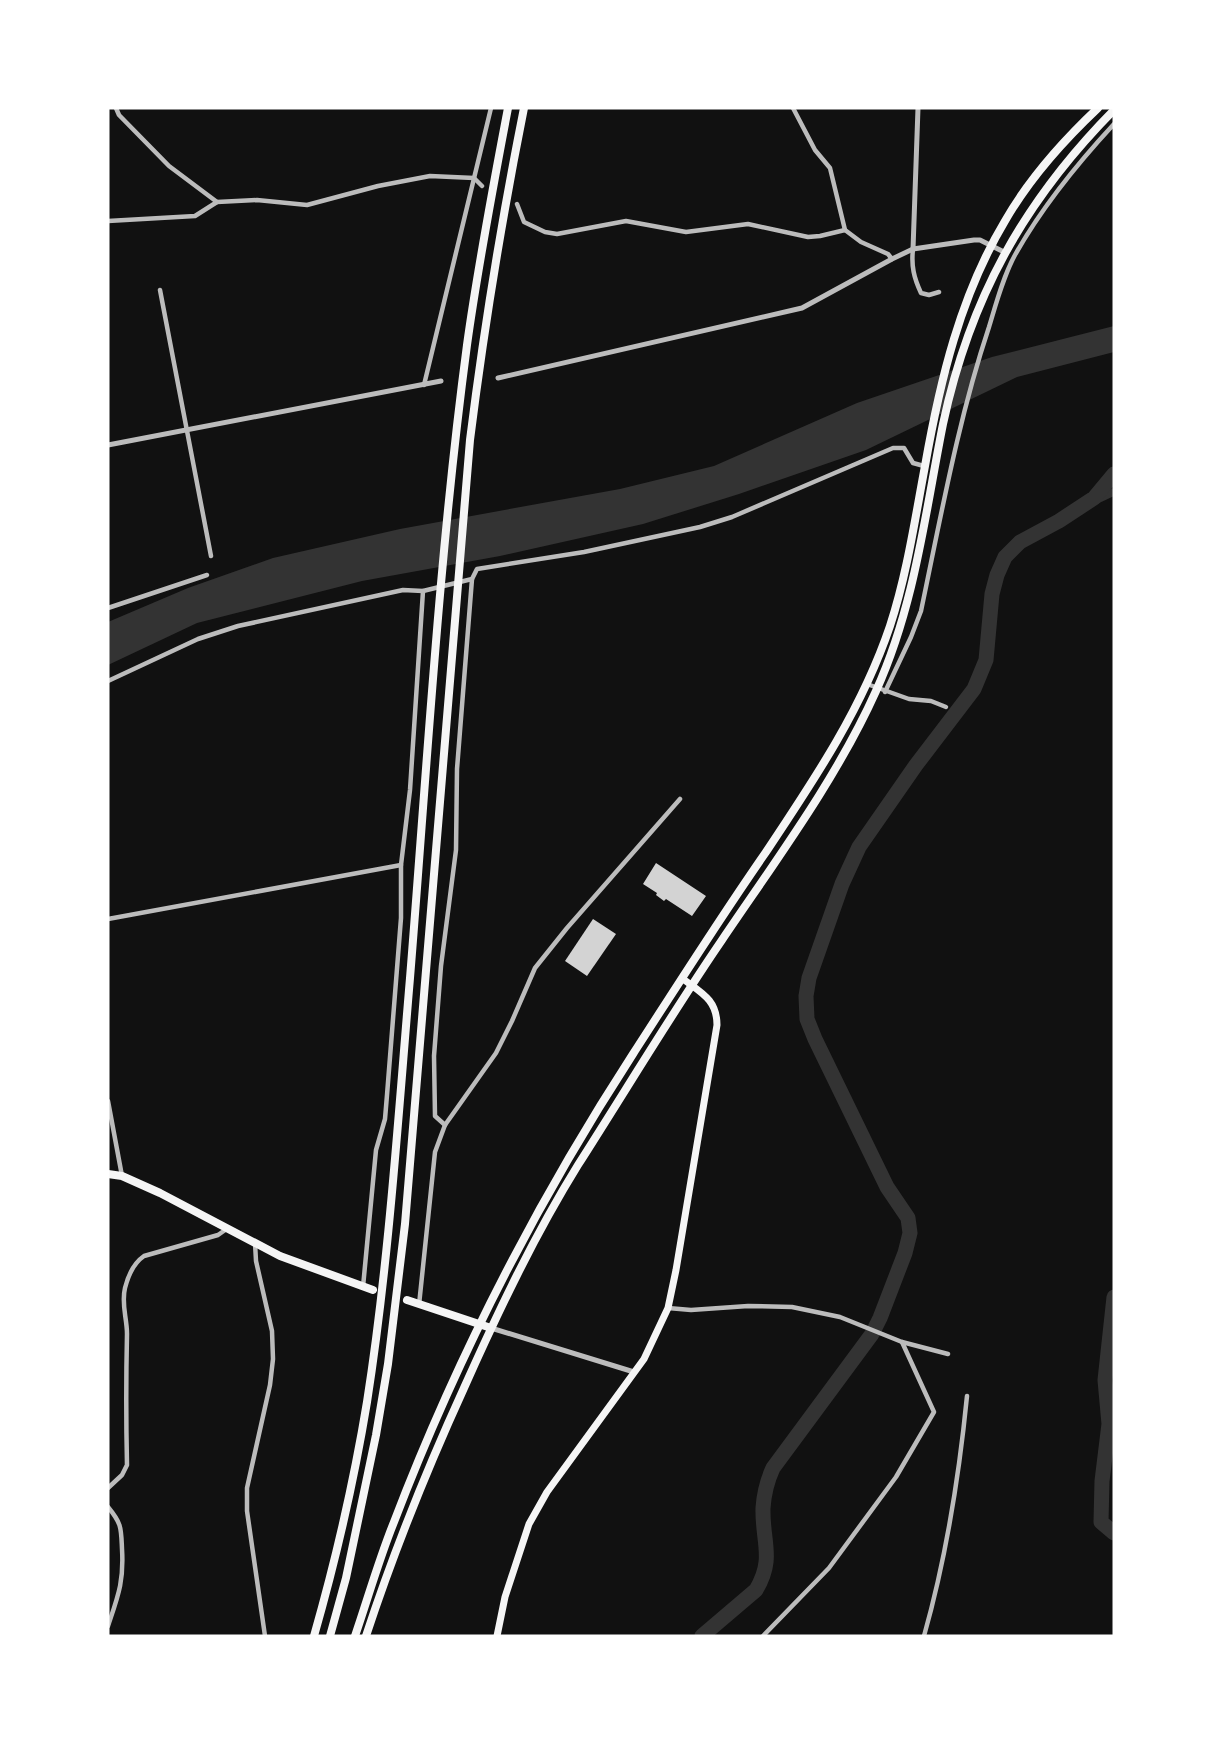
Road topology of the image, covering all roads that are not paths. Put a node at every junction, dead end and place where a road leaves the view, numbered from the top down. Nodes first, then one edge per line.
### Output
1 (116, 108) edge
2 (490, 108) edge
3 (508, 108) edge
4 (524, 108) edge
5 (793, 108) edge
6 (918, 108) edge
7 (1098, 108) edge
8 (1114, 110) edge
9 (1114, 124) edge
10 (474, 178) junction
11 (482, 186) dead end
12 (217, 202) junction
13 (517, 204) dead end
14 (108, 220) edge
15 (845, 230) junction
16 (992, 245) junction
17 (913, 249) junction
18 (1004, 252) junction
19 (891, 259) junction
20 (160, 290) dead end
21 (939, 292) dead end
22 (498, 378) dead end
23 (441, 381) dead end
24 (424, 385) junction
25 (186, 430) junction
26 (108, 445) edge
27 (924, 466) junction
28 (211, 556) dead end
29 (207, 575) dead end
30 (472, 579) junction
31 (423, 591) junction
32 (108, 608) edge
33 (108, 681) edge
34 (867, 684) junction
35 (881, 690) junction
36 (946, 707) dead end
37 (680, 799) dead end
38 (401, 865) junction
39 (108, 919) edge
40 (683, 979) junction
41 (693, 986) junction
42 (108, 1101) edge
43 (445, 1125) junction
44 (108, 1174) edge
45 (122, 1176) junction
46 (228, 1228) junction
47 (255, 1243) junction
48 (363, 1287) junction
49 (373, 1290) dead end
50 (406, 1300) dead end
51 (419, 1305) junction
52 (668, 1308) junction
53 (479, 1324) junction
54 (491, 1328) junction
55 (902, 1342) junction
56 (948, 1354) dead end
57 (634, 1372) junction
58 (967, 1396) dead end
59 (108, 1488) edge
60 (108, 1507) edge
61 (108, 1626) edge
62 (265, 1636) edge
63 (314, 1636) edge
64 (330, 1636) edge
65 (355, 1636) edge
66 (366, 1636) edge
67 (497, 1636) edge
68 (763, 1636) edge
69 (924, 1636) edge

1 - 12 street
2 - 10 street
3 - 63 highway
4 - 64 highway
5 - 15 street
6 - 17 street
7 - 16 highway
8 - 18 highway
9 - 35 street
10 - 11 street
10 - 12 street
10 - 24 street
12 - 14 street
13 - 15 street
15 - 19 street
16 - 17 street
16 - 18 street
16 - 27 highway
17 - 19 street
17 - 21 street
18 - 35 highway
19 - 22 street
20 - 25 street
23 - 24 street
24 - 25 street
25 - 26 street
25 - 28 street
27 - 30 street
27 - 34 highway
29 - 32 street
30 - 31 street
30 - 43 street
31 - 33 street
31 - 38 street
34 - 35 street
34 - 40 highway
35 - 36 street
35 - 41 highway
37 - 43 street
38 - 39 street
38 - 48 street
40 - 41 main road
40 - 53 highway
41 - 52 main road
41 - 54 highway
42 - 45 street
43 - 51 street
44 - 45 highway
45 - 46 highway
46 - 47 highway
46 - 59 street
47 - 48 highway
47 - 62 street
48 - 49 highway
50 - 51 highway
51 - 53 highway
52 - 55 street
52 - 57 main road
53 - 54 highway
53 - 65 highway
54 - 57 street
54 - 66 highway
55 - 56 street
55 - 68 street
57 - 67 main road
58 - 69 street
60 - 61 street

